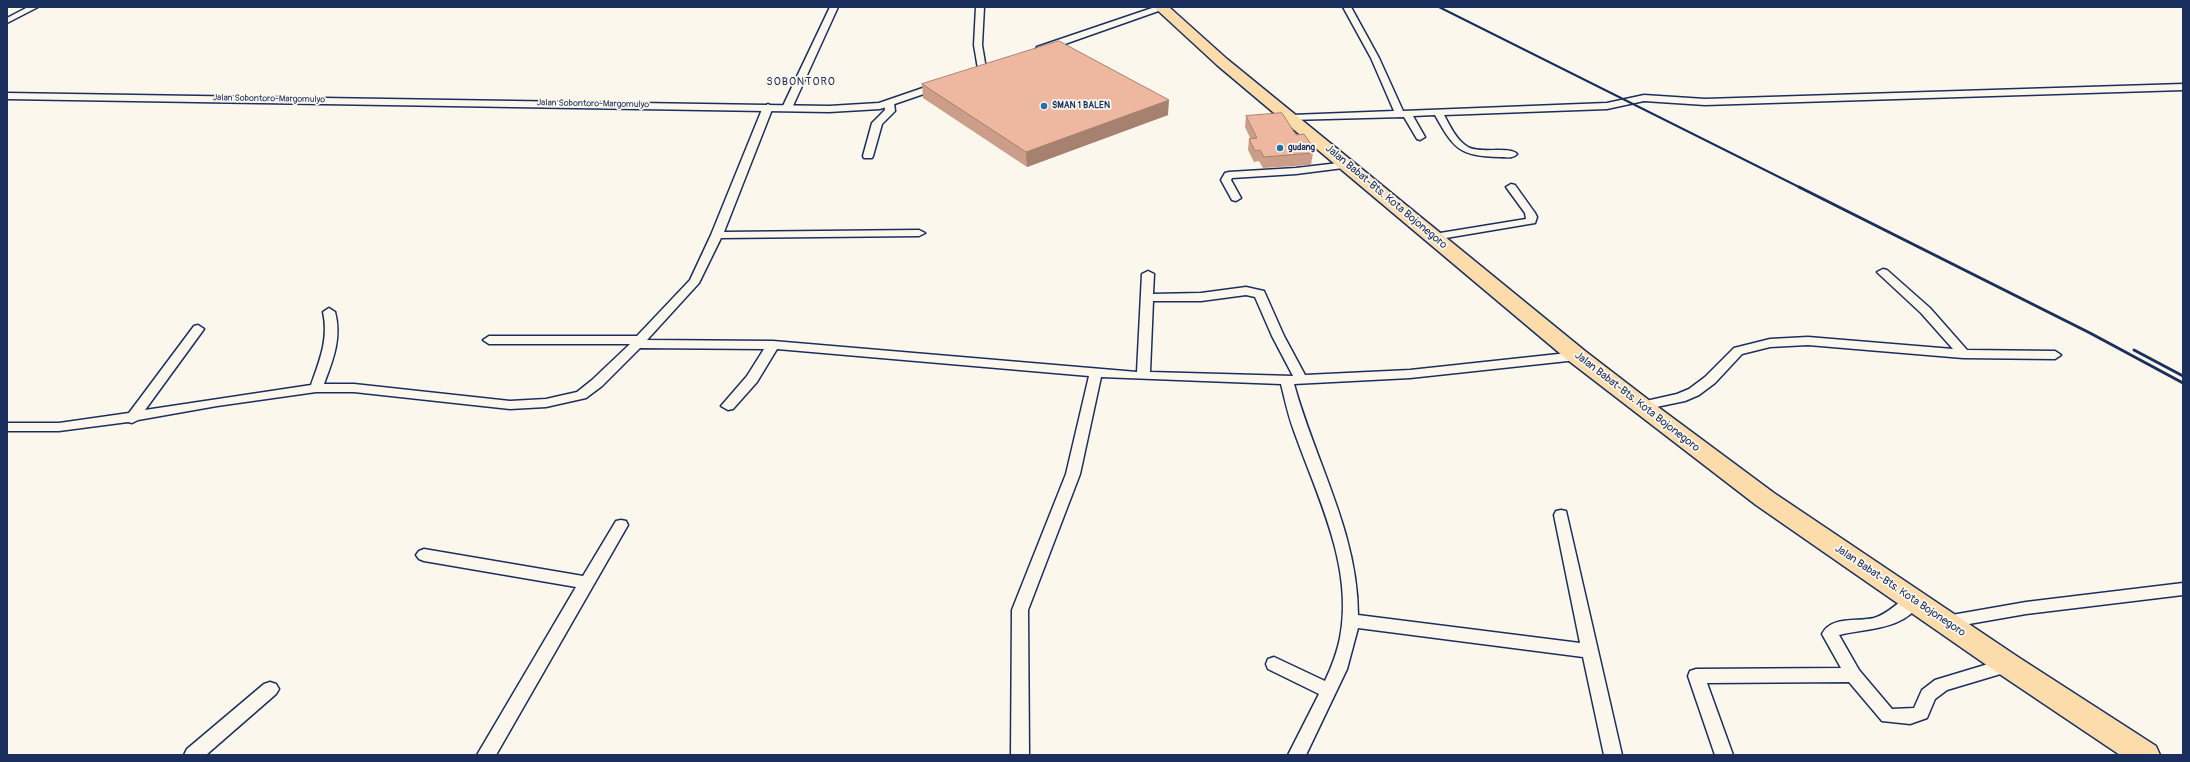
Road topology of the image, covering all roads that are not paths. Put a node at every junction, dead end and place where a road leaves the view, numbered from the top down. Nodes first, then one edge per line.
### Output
1 (34, 7) edge
2 (834, 7) edge
3 (980, 7) edge
4 (1347, 7) edge
5 (1161, 8) edge
6 (7, 21) edge
7 (1033, 52) edge
8 (997, 64) edge
9 (978, 71) joint
10 (952, 81) edge
11 (2183, 87) edge
12 (7, 96) edge
13 (890, 103) junction
14 (768, 107) junction
15 (787, 108) junction
16 (1438, 113) junction
17 (1404, 114) junction
18 (1292, 118) junction
19 (1420, 137) dead end
20 (1512, 154) dead end
21 (868, 156) dead end
22 (1347, 165) junction
23 (1511, 187) dead end
24 (1236, 198) dead end
25 (919, 233) dead end
26 (717, 235) junction
27 (1434, 237) junction
28 (1883, 272) dead end
29 (1148, 274) dead end
30 (1147, 298) junction
31 (330, 312) dead end
32 (198, 329) dead end
33 (489, 340) dead end
34 (639, 342) junction
35 (773, 346) junction
36 (1963, 354) junction
37 (2055, 355) dead end
38 (1578, 356) junction
39 (1096, 373) junction
40 (1143, 376) junction
41 (1301, 379) junction
42 (1286, 380) junction
43 (316, 388) junction
44 (728, 406) dead end
45 (1642, 406) junction
46 (132, 419) junction
47 (7, 427) edge
48 (1561, 516) dead end
49 (620, 525) dead end
50 (424, 555) dead end
51 (587, 582) junction
52 (2183, 589) edge
53 (1914, 600) junction
54 (1352, 621) junction
55 (1946, 622) junction
56 (1590, 651) junction
57 (1274, 664) dead end
58 (2008, 665) junction
59 (1853, 675) junction
60 (270, 689) dead end
61 (1328, 691) junction
62 (193, 755) edge
63 (486, 755) edge
64 (1020, 755) edge
65 (1297, 755) edge
66 (1613, 755) edge
67 (1724, 755) edge
68 (2145, 755) edge

1 - 6 street
2 - 15 street
3 - 9 street
4 - 17 street
5 - 7 street
5 - 18 highway, Jalan Babat-Bts. Kota Bojonegoro
8 - 9 street
10 - 13 street, Jalan Sobontoro-Margomulyo
11 - 16 street
12 - 14 street, Jalan Sobontoro-Margomulyo
13 - 15 street, Jalan Sobontoro-Margomulyo
13 - 21 street
14 - 15 street, Jalan Sobontoro-Margomulyo
14 - 26 street
16 - 17 street
16 - 20 street
17 - 18 street
17 - 19 street
18 - 22 highway, Jalan Babat-Bts. Kota Bojonegoro
22 - 24 street
22 - 27 highway, Jalan Babat-Bts. Kota Bojonegoro
23 - 27 street
25 - 26 street
26 - 34 street
27 - 38 highway, Jalan Babat-Bts. Kota Bojonegoro
28 - 36 street
29 - 30 street
30 - 40 street
30 - 41 street
31 - 43 street
32 - 46 street
33 - 34 street
34 - 35 street
34 - 43 street
35 - 39 street
35 - 44 street
36 - 37 street
36 - 45 street
38 - 41 street
38 - 45 highway, Jalan Babat-Bts. Kota Bojonegoro
39 - 40 street
39 - 64 street
40 - 42 street
41 - 42 street
42 - 54 street
43 - 46 street
45 - 53 highway, Jalan Babat-Bts. Kota Bojonegoro
46 - 47 street
48 - 56 street
49 - 51 street
50 - 51 street
51 - 63 street
52 - 55 street
53 - 55 highway, Jalan Babat-Bts. Kota Bojonegoro
53 - 59 street
54 - 56 street
54 - 61 street
55 - 58 highway, Jalan Babat-Bts. Kota Bojonegoro
56 - 66 street
57 - 61 street
58 - 59 street
58 - 68 highway, Jalan Babat-Bts. Kota Bojonegoro
59 - 67 street
60 - 62 street
61 - 65 street

